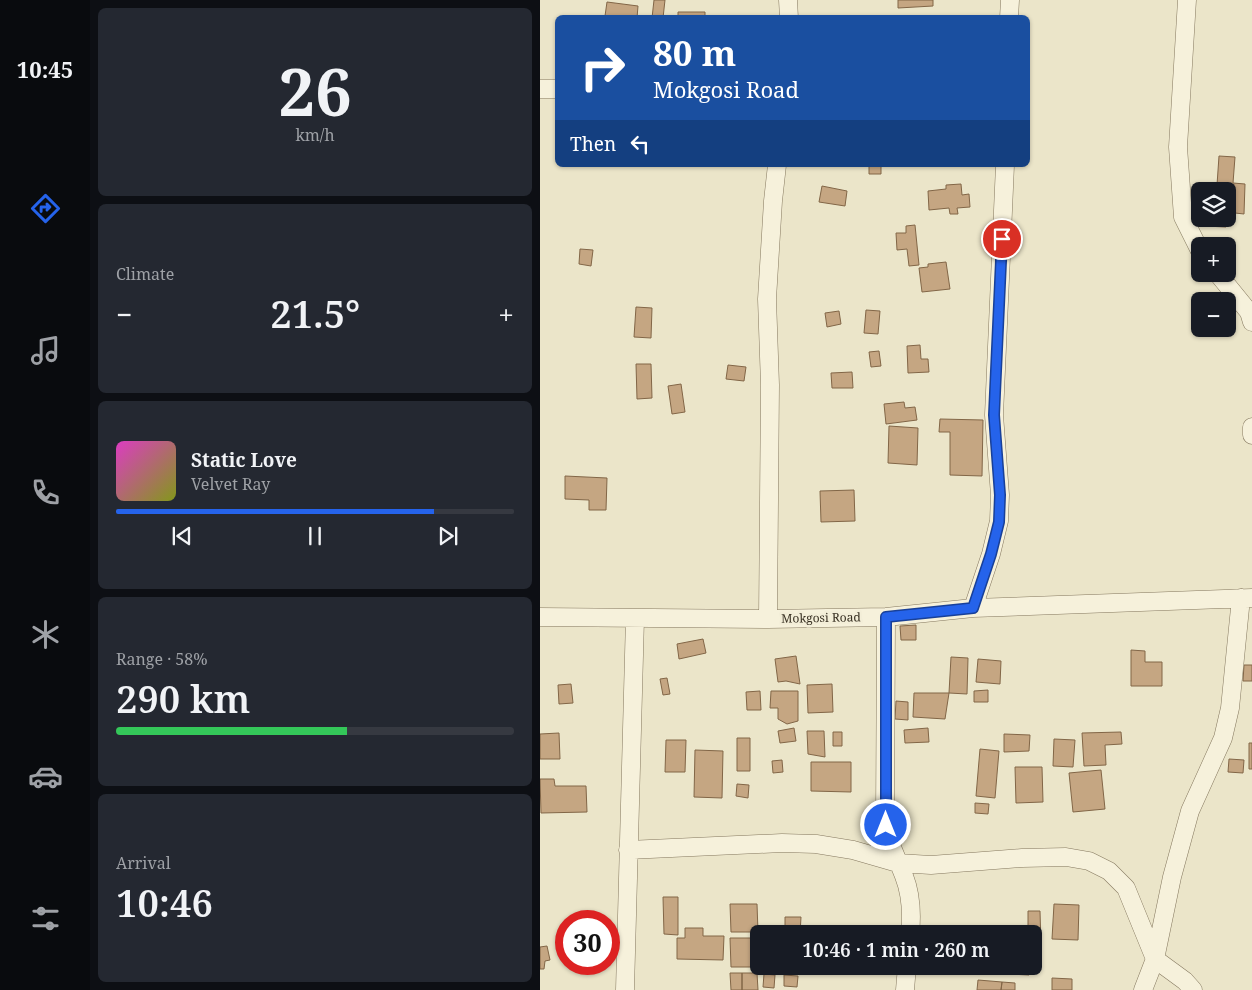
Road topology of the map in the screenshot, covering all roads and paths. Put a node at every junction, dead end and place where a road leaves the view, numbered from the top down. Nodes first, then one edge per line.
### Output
1 (788, 0) edge
2 (1010, 0) edge
3 (1187, 0) edge
4 (789, 15) edge
5 (1009, 15) edge
6 (540, 89) edge
7 (555, 89) edge
8 (777, 167) edge
9 (1005, 167) edge
10 (1193, 237) edge
11 (1225, 282) edge
12 (1252, 322) edge
13 (1252, 427) edge
14 (1252, 435) edge
15 (1247, 598) edge
16 (973, 608) junction
17 (540, 617) edge
18 (886, 617) junction
19 (635, 618) junction
20 (768, 619) junction
21 (628, 850) junction
22 (898, 862) junction
23 (910, 925) edge
24 (1154, 959) junction
25 (906, 975) edge
26 (625, 990) edge
27 (905, 990) edge
28 (1143, 990) edge
29 (1193, 990) edge

1 - 4 street
2 - 5 street
3 - 10 street
6 - 7 street
8 - 20 street
9 - 16 street
11 - 12 street
13 - 14 street
15 - 16 street, Mokgosi Road
15 - 24 street
16 - 18 street, Mokgosi Road
17 - 19 street, Mokgosi Road
18 - 20 street, Mokgosi Road
18 - 22 street
19 - 20 street, Mokgosi Road
19 - 21 street
21 - 22 street
21 - 26 street
22 - 23 street
22 - 24 street
24 - 28 street
24 - 29 street
25 - 27 street

